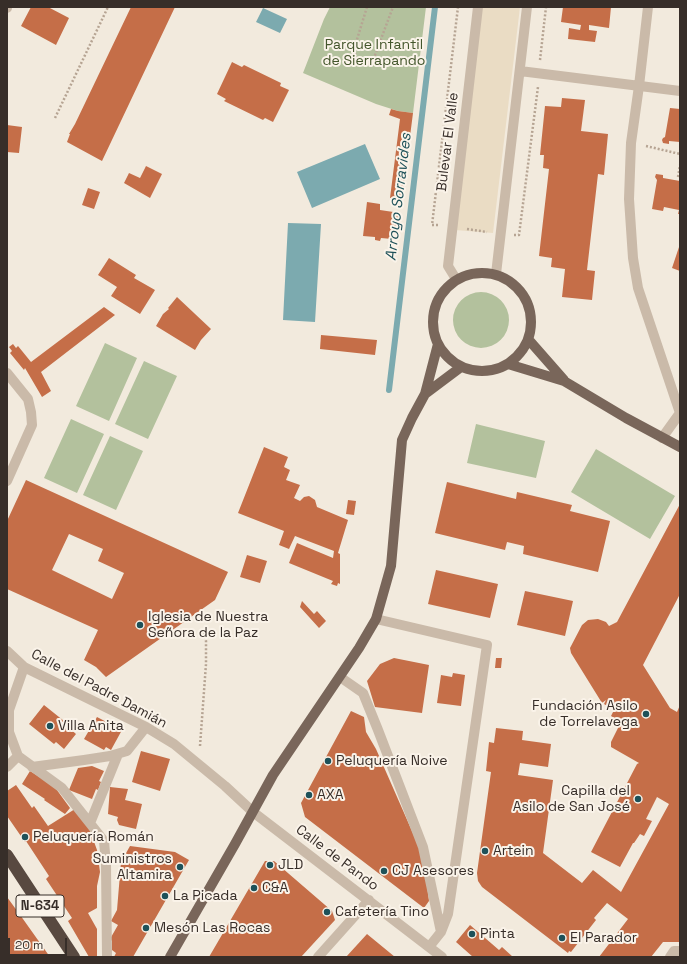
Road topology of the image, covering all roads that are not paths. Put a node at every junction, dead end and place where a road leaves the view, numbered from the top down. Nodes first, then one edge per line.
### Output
1 (478, 7) edge
2 (527, 7) edge
3 (648, 7) edge
4 (520, 71) junction
5 (639, 86) junction
6 (680, 91) edge
7 (496, 274) junction
8 (456, 279) junction
9 (528, 339) junction
10 (438, 344) junction
11 (508, 364) junction
12 (461, 367) junction
13 (7, 373) edge
14 (564, 381) junction
15 (425, 394) junction
16 (662, 438) junction
17 (680, 447) edge
18 (7, 481) edge
19 (376, 619) junction
20 (7, 651) edge
21 (24, 667) junction
22 (340, 677) junction
23 (146, 727) junction
24 (118, 754) junction
25 (18, 756) junction
26 (7, 767) edge
27 (32, 767) junction
28 (253, 812) junction
29 (90, 823) junction
30 (7, 855) edge
31 (369, 900) junction
32 (441, 932) junction
33 (429, 947) junction
34 (74, 957) edge
35 (107, 957) edge
36 (170, 957) edge
37 (318, 957) edge
38 (442, 957) edge

1 - 8 street, Bulevar El Valle
2 - 4 street
3 - 5 street
4 - 5 street
4 - 7 street
5 - 6 street
5 - 16 street
7 - 8 main road
7 - 9 main road
8 - 10 main road
9 - 11 main road
9 - 14 main road
10 - 12 main road
10 - 15 main road
11 - 12 main road
11 - 14 main road
12 - 15 main road
13 - 18 street
14 - 16 main road
15 - 19 main road
16 - 17 main road
19 - 22 main road
19 - 32 street
20 - 21 street, Calle del Padre Damián
21 - 23 street, Calle del Padre Damián
21 - 25 street
22 - 28 main road
22 - 32 street
23 - 24 street
23 - 28 street, Calle del Padre Damián
24 - 27 street
24 - 29 street
25 - 26 street
25 - 27 street
27 - 29 street
28 - 31 street, Calle de Pando
28 - 36 main road
29 - 35 street
30 - 34 highway, N-634
31 - 33 street, Calle de Pando
31 - 37 street
32 - 33 street
33 - 38 street, Calle de Pando

